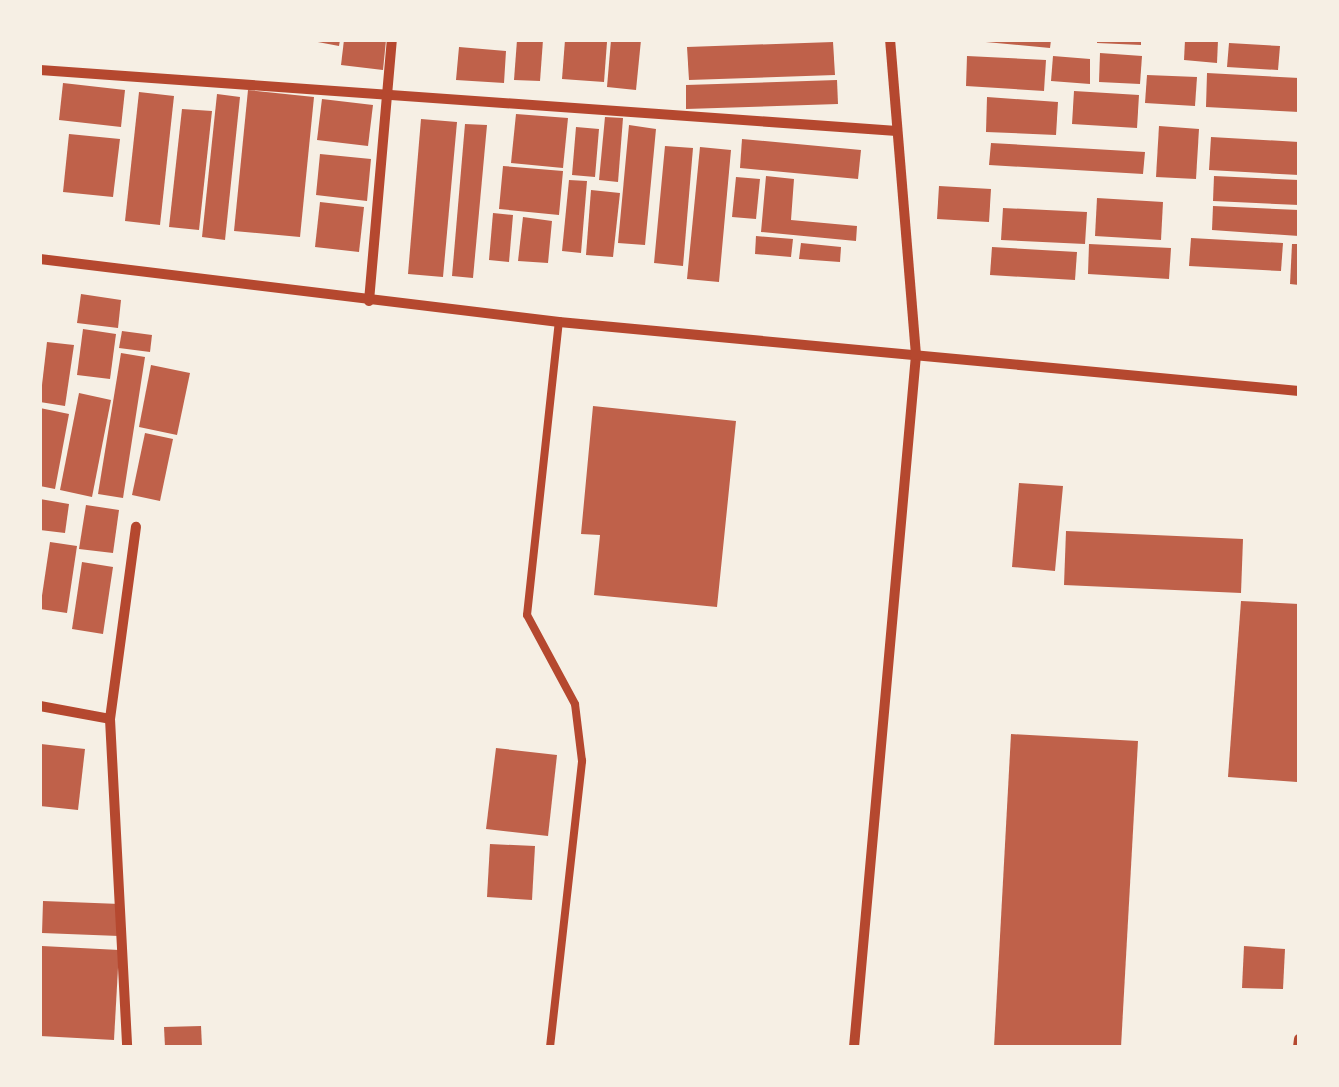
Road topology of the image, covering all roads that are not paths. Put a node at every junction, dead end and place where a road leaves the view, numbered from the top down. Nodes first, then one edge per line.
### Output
1 (392, 40) edge
2 (890, 40) edge
3 (40, 70) edge
4 (385, 98) junction
5 (896, 130) junction
6 (40, 259) edge
7 (369, 302) junction
8 (559, 322) junction
9 (916, 355) junction
10 (1299, 392) edge
11 (136, 527) dead end
12 (40, 706) edge
13 (110, 720) junction
14 (1299, 1039) edge
15 (127, 1047) edge
16 (550, 1047) edge
17 (854, 1047) edge
18 (1298, 1047) edge

1 - 4 street
2 - 5 street
3 - 4 street
4 - 5 street
4 - 7 street
5 - 9 street
6 - 7 street
7 - 8 street
8 - 9 street
8 - 16 lane
9 - 10 street
9 - 17 street
11 - 13 street
12 - 13 street
13 - 15 street
14 - 18 street

